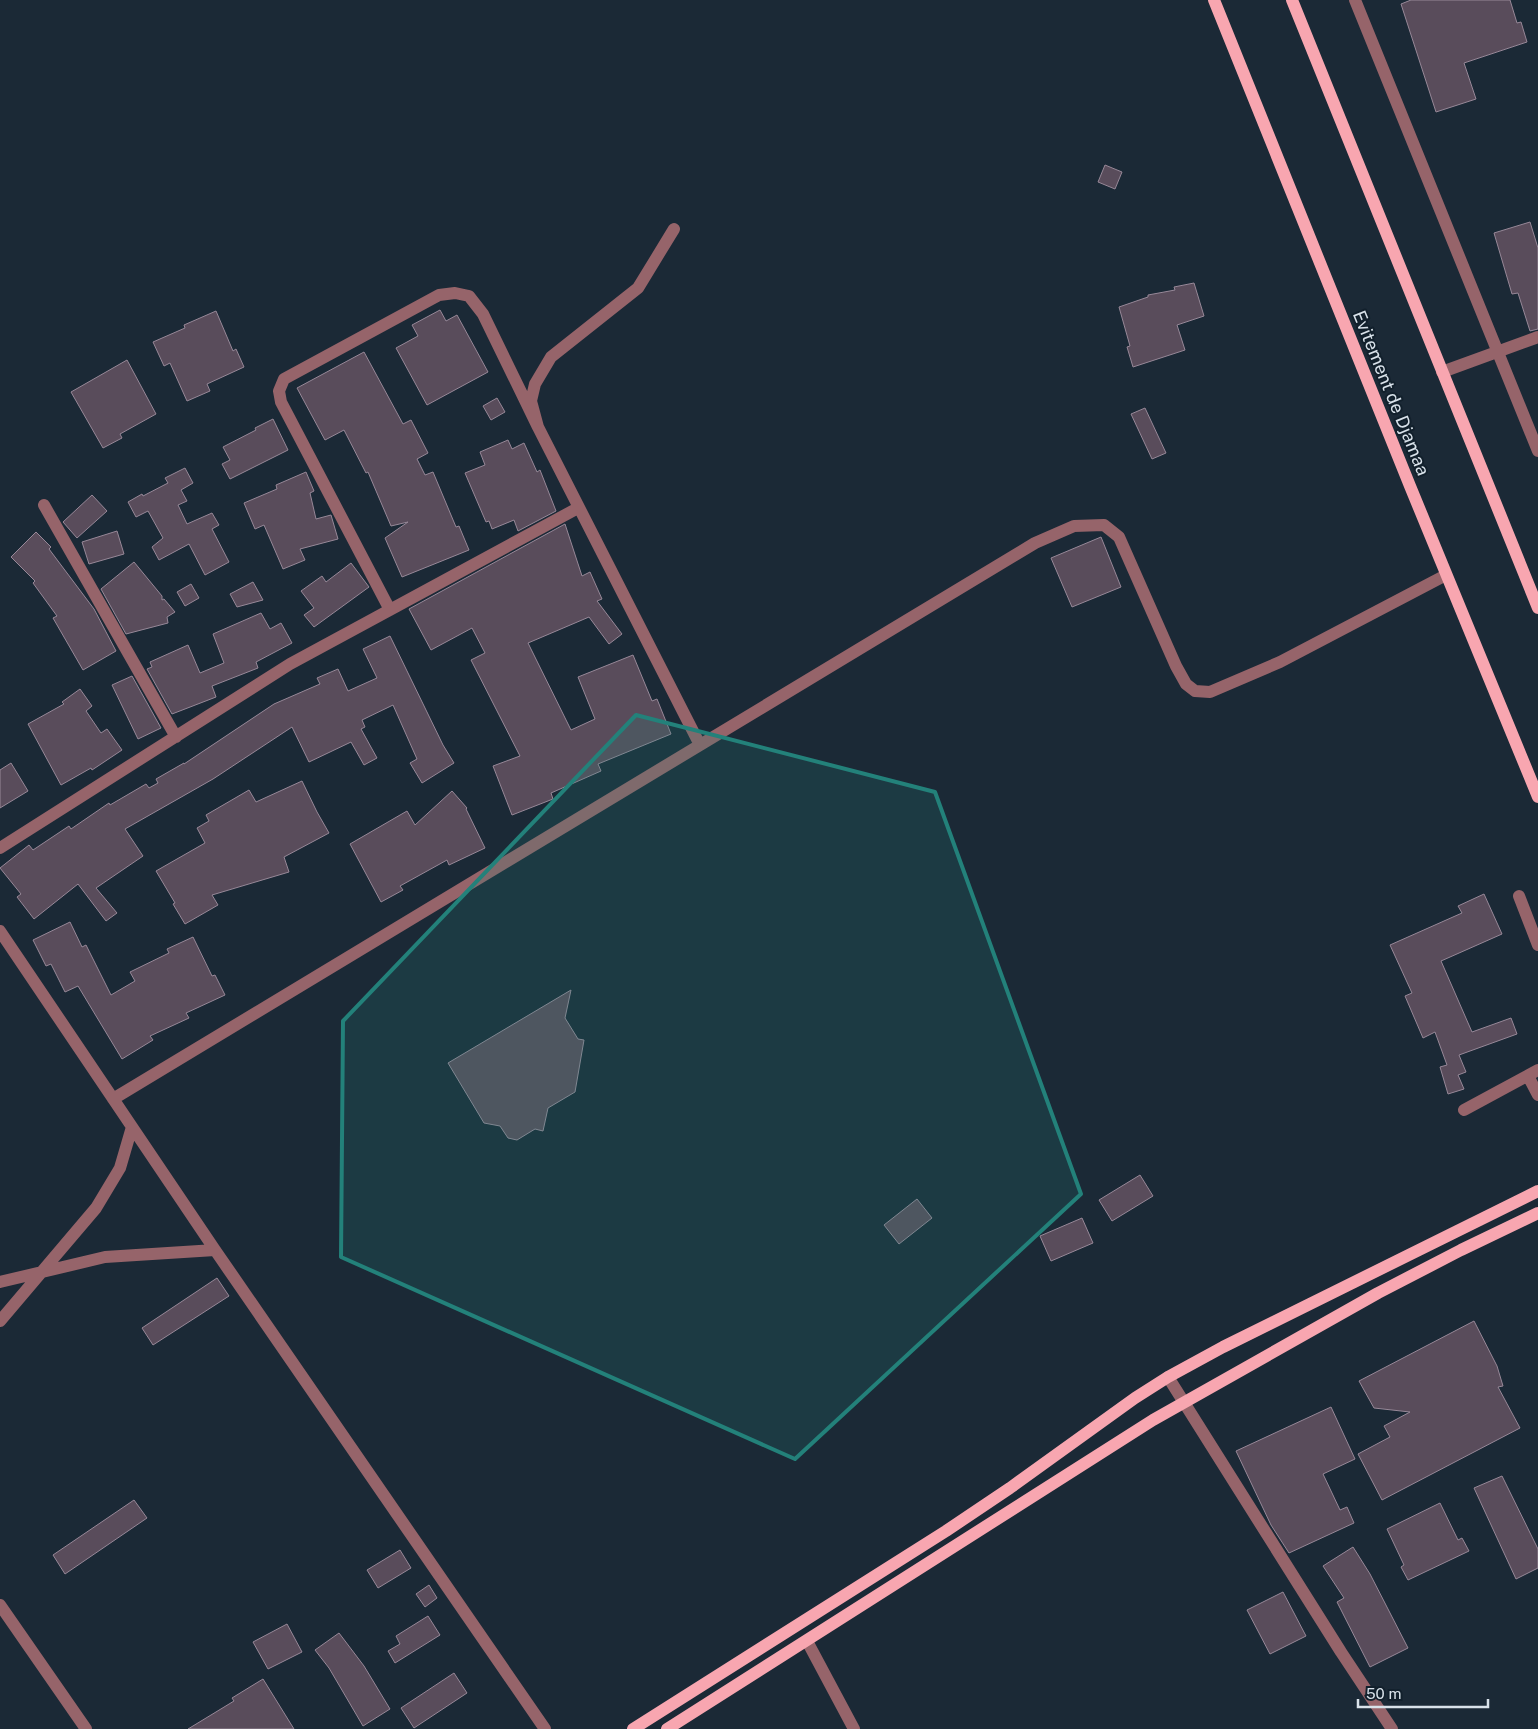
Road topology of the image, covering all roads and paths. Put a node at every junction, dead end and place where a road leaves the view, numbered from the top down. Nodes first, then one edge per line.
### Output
1 (1214, 0) edge
2 (1292, 0) edge
3 (1355, 0) edge
4 (674, 230) dead end
5 (1538, 337) edge
6 (1498, 352) junction
7 (1442, 372) junction
8 (538, 427) junction
9 (1538, 451) edge
10 (44, 505) dead end
11 (578, 508) junction
12 (1446, 575) junction
13 (1538, 608) edge
14 (390, 610) junction
15 (176, 736) junction
16 (700, 746) junction
17 (1538, 797) edge
18 (0, 848) edge
19 (1519, 896) dead end
20 (0, 931) edge
21 (1538, 945) edge
22 (1533, 1073) edge
23 (1538, 1095) edge
24 (113, 1099) junction
25 (1464, 1110) dead end
26 (132, 1127) junction
27 (1538, 1191) edge
28 (1538, 1213) edge
29 (215, 1250) junction
30 (41, 1272) junction
31 (0, 1282) edge
32 (0, 1321) edge
33 (1168, 1377) junction
34 (1184, 1402) junction
35 (0, 1605) edge
36 (807, 1641) junction
37 (86, 1729) edge
38 (545, 1729) edge
39 (633, 1729) edge
40 (667, 1729) edge
41 (854, 1729) edge
42 (1392, 1729) edge

1 - 12 main road, Evitement de Djamaa
2 - 7 main road
3 - 6 street
4 - 8 street
5 - 6 street
6 - 7 street
6 - 9 street
7 - 13 main road
8 - 11 street
8 - 14 street
10 - 15 street
11 - 14 street
11 - 16 street
12 - 16 street
12 - 17 main road, Evitement de Djamaa
14 - 15 street
15 - 18 street
16 - 24 street
19 - 21 street
20 - 24 street
22 - 23 street
22 - 25 street
24 - 26 street
26 - 29 street
26 - 30 street
27 - 33 main road
28 - 34 main road
29 - 30 street
29 - 38 street
30 - 31 street
30 - 32 street
33 - 34 street
33 - 39 main road
34 - 36 main road
34 - 42 street
35 - 37 street
36 - 40 main road
36 - 41 street

